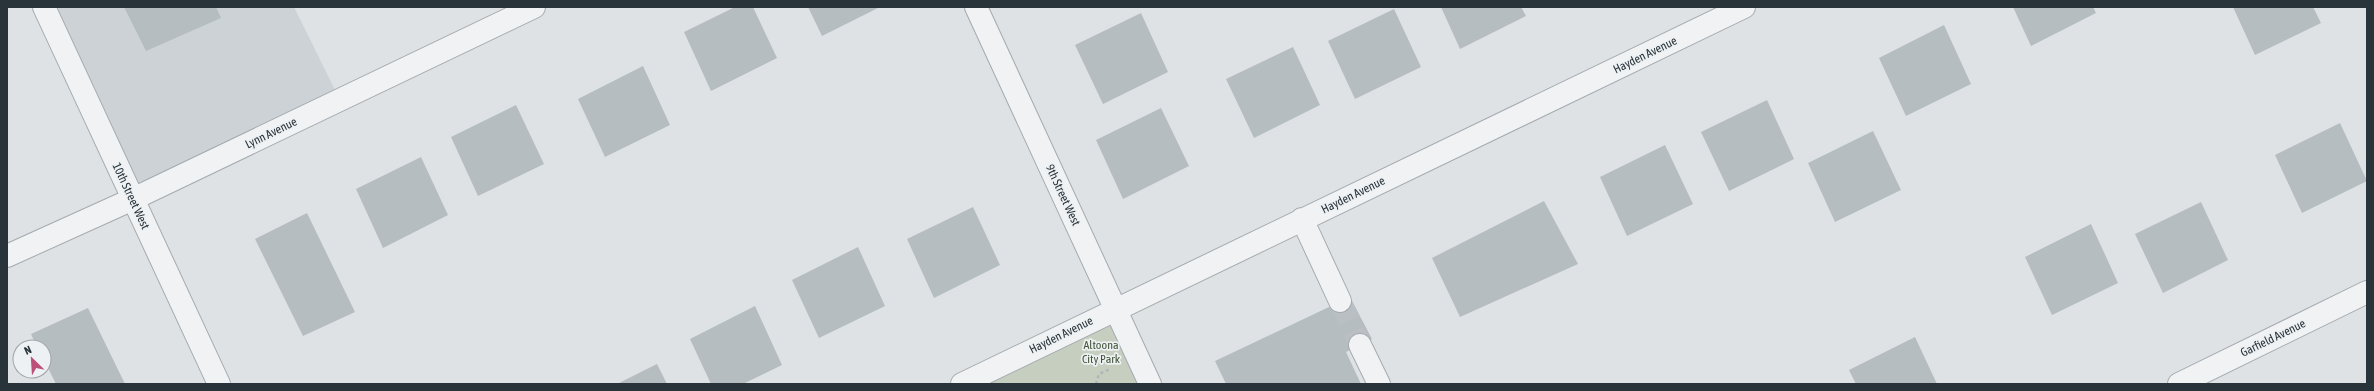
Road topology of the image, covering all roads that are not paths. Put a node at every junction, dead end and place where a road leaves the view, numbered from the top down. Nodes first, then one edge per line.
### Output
1 (44, 7) edge
2 (534, 7) edge
3 (976, 7) edge
4 (1744, 7) edge
5 (132, 199) junction
6 (1302, 219) junction
7 (7, 256) edge
8 (2367, 292) edge
9 (1340, 302) tunnel mouth
10 (1116, 308) junction
11 (1360, 345) tunnel mouth
12 (219, 384) edge
13 (962, 384) edge
14 (1150, 384) edge
15 (1379, 384) edge
16 (2179, 384) edge

1 - 5 street, 10th Street West
2 - 5 street, Lynn Avenue
3 - 10 street, 9th Street West
4 - 6 street, Hayden Avenue
5 - 7 street, Lynn Avenue
5 - 12 street, 10th Street West
6 - 9 street
6 - 10 street, Hayden Avenue
8 - 16 street, Garfield Avenue
10 - 13 street, Hayden Avenue
10 - 14 street, 9th Street West
11 - 15 street

